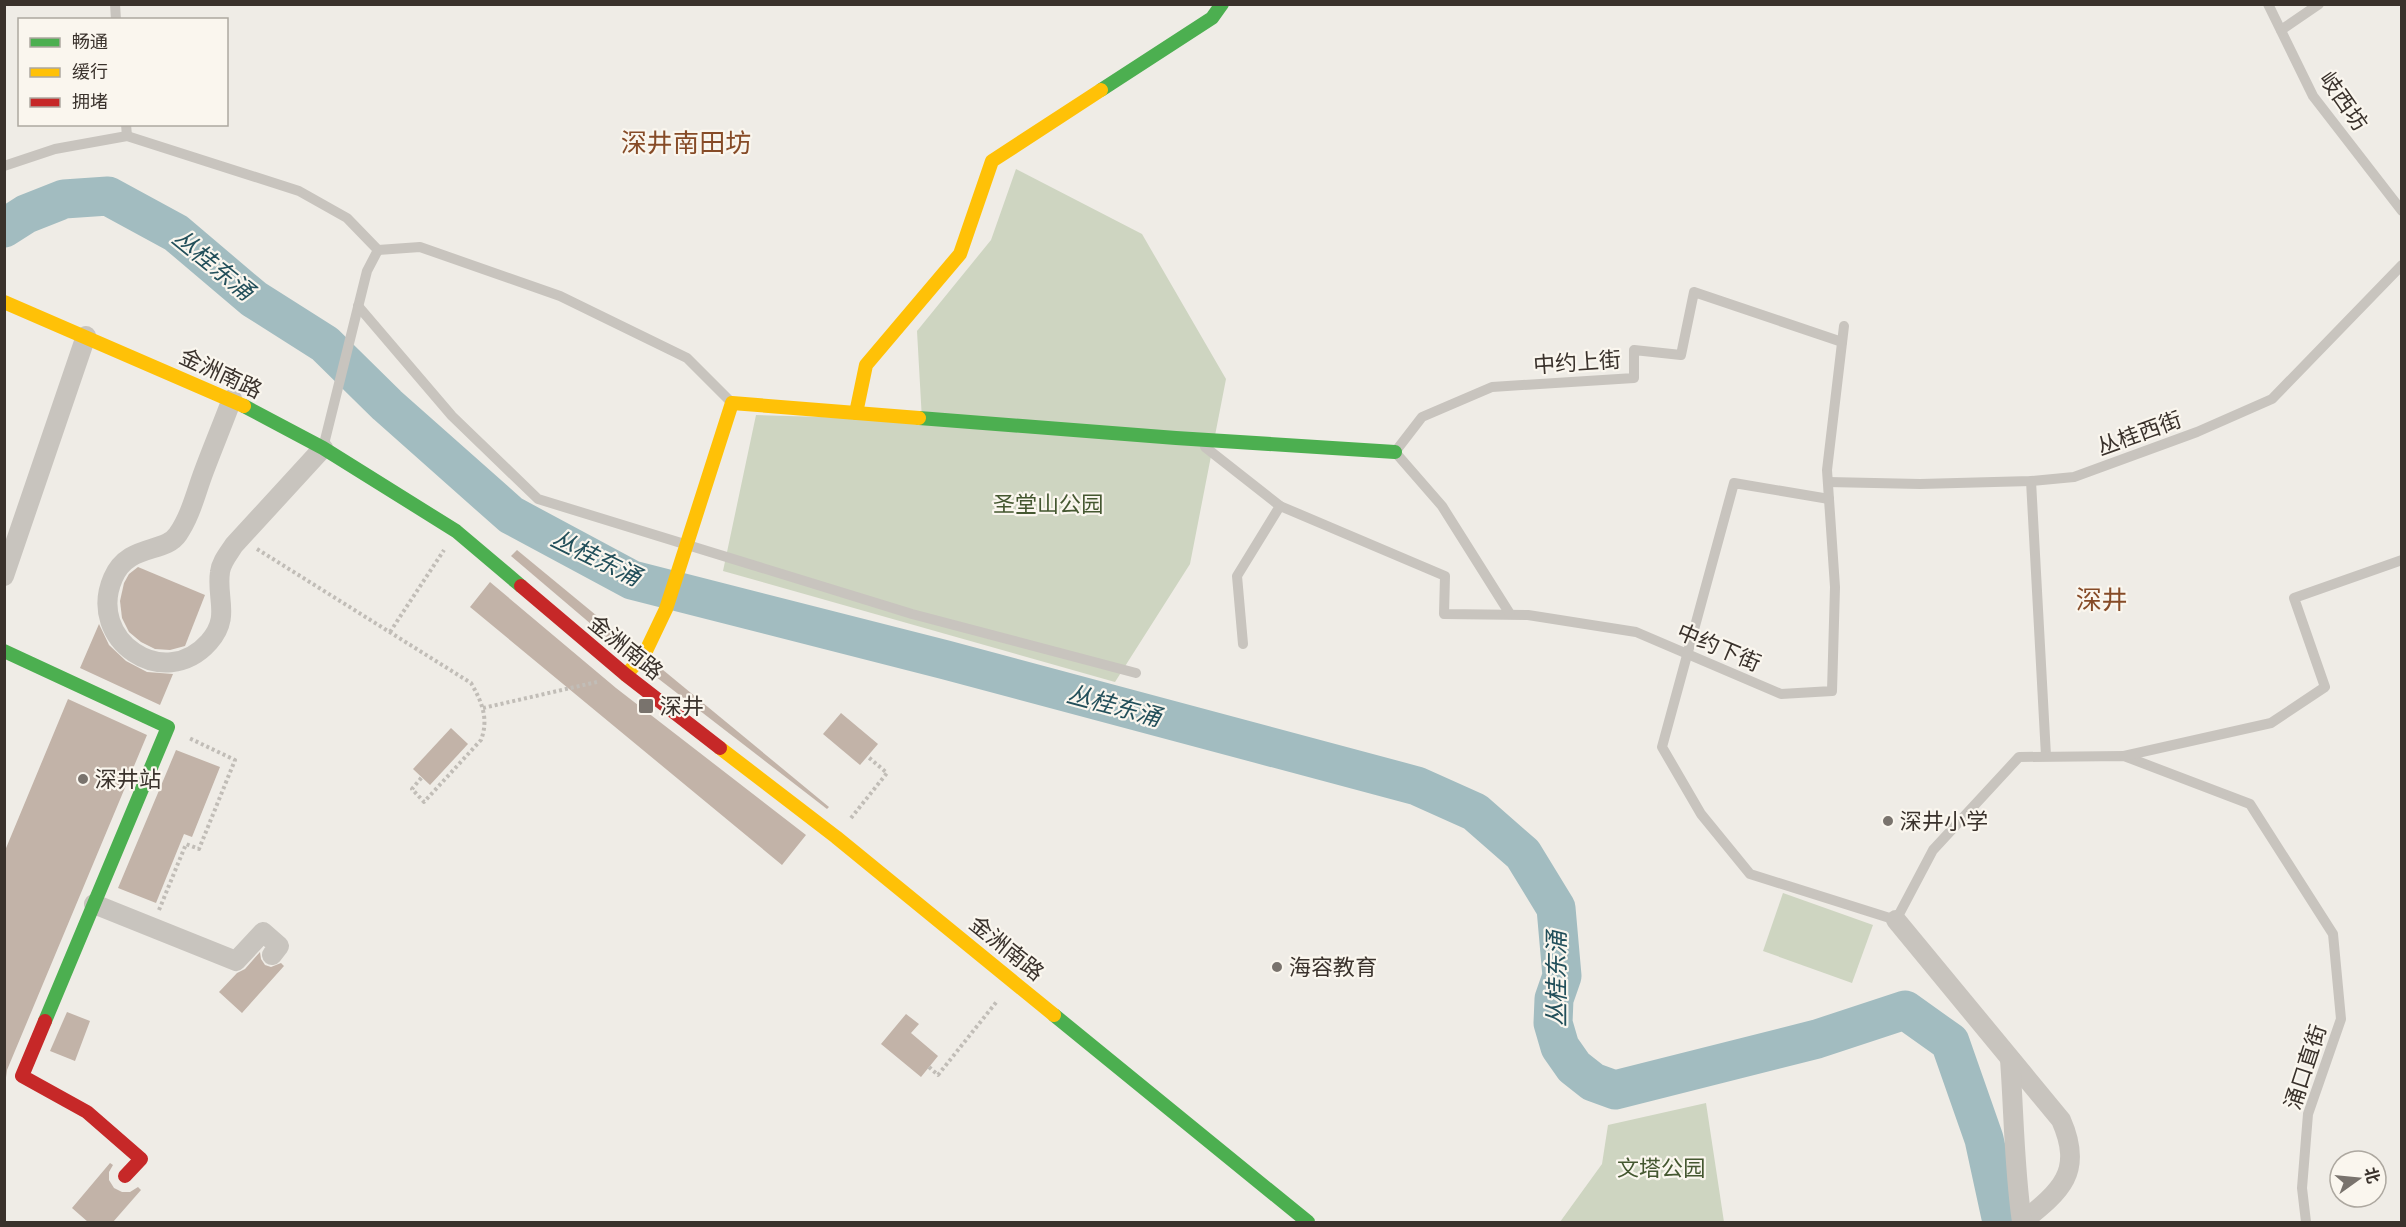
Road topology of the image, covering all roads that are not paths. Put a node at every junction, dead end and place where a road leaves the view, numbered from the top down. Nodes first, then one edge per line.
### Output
1 (1222, 4) edge
2 (2268, 4) edge
3 (2319, 4) edge
4 (2281, 30) junction
5 (126, 126) edge
6 (127, 136) junction
7 (4, 166) edge
8 (2402, 211) edge
9 (378, 250) junction
10 (2402, 265) edge
11 (4, 302) edge
12 (358, 306) junction
13 (1844, 326) dead end
14 (86, 336) junction
15 (1842, 342) junction
16 (232, 399) junction
17 (732, 403) junction
18 (856, 413) junction
19 (1196, 439) junction
20 (323, 448) junction
21 (1395, 452) junction
22 (1828, 482) junction
23 (2031, 482) junction
24 (1829, 499) junction
25 (1280, 506) junction
26 (687, 546) junction
27 (9, 547) edge
28 (2402, 560) edge
29 (4, 576) edge
30 (1510, 614) junction
31 (1243, 644) dead end
32 (4, 651) edge
33 (1686, 654) junction
34 (1136, 673) dead end
35 (626, 675) junction
36 (2046, 756) junction
37 (2124, 756) junction
38 (94, 904) junction
39 (1896, 920) junction
40 (272, 955) dead end
41 (2010, 1059) junction
42 (13, 1075) edge
43 (125, 1176) dead end
44 (1308, 1222) edge
45 (2022, 1222) edge
46 (2306, 1222) edge

1 - 18 street
2 - 4 lane, 岐西坊
3 - 4 lane
4 - 8 lane, 岐西坊
5 - 6 lane
6 - 7 lane
6 - 9 lane
9 - 12 lane
9 - 17 lane
10 - 23 lane, 丛桂西街
11 - 14 street, 金洲南路
12 - 20 lane
12 - 26 lane
13 - 15 lane, 中约下街
14 - 16 street, 金洲南路
14 - 27 street
15 - 21 lane, 中约上街
15 - 22 lane, 中约下街
16 - 20 street, 金洲南路
16 - 20 street
17 - 18 street
17 - 26 street
18 - 19 street
19 - 21 street
19 - 25 lane
20 - 35 street, 金洲南路
21 - 30 lane
22 - 23 lane, 丛桂西街
22 - 24 lane, 中约下街
23 - 36 lane
24 - 33 lane
24 - 33 lane, 中约下街
25 - 30 lane, 中约下街
25 - 31 lane
26 - 34 lane
26 - 35 street
27 - 29 street
28 - 37 lane
30 - 33 lane, 中约下街
32 - 38 street
33 - 39 lane
35 - 44 street, 金洲南路
36 - 37 lane
36 - 39 lane
37 - 46 lane, 涌口直街
38 - 40 street
38 - 42 street
39 - 41 street
41 - 45 street
41 - 45 street
42 - 43 street

